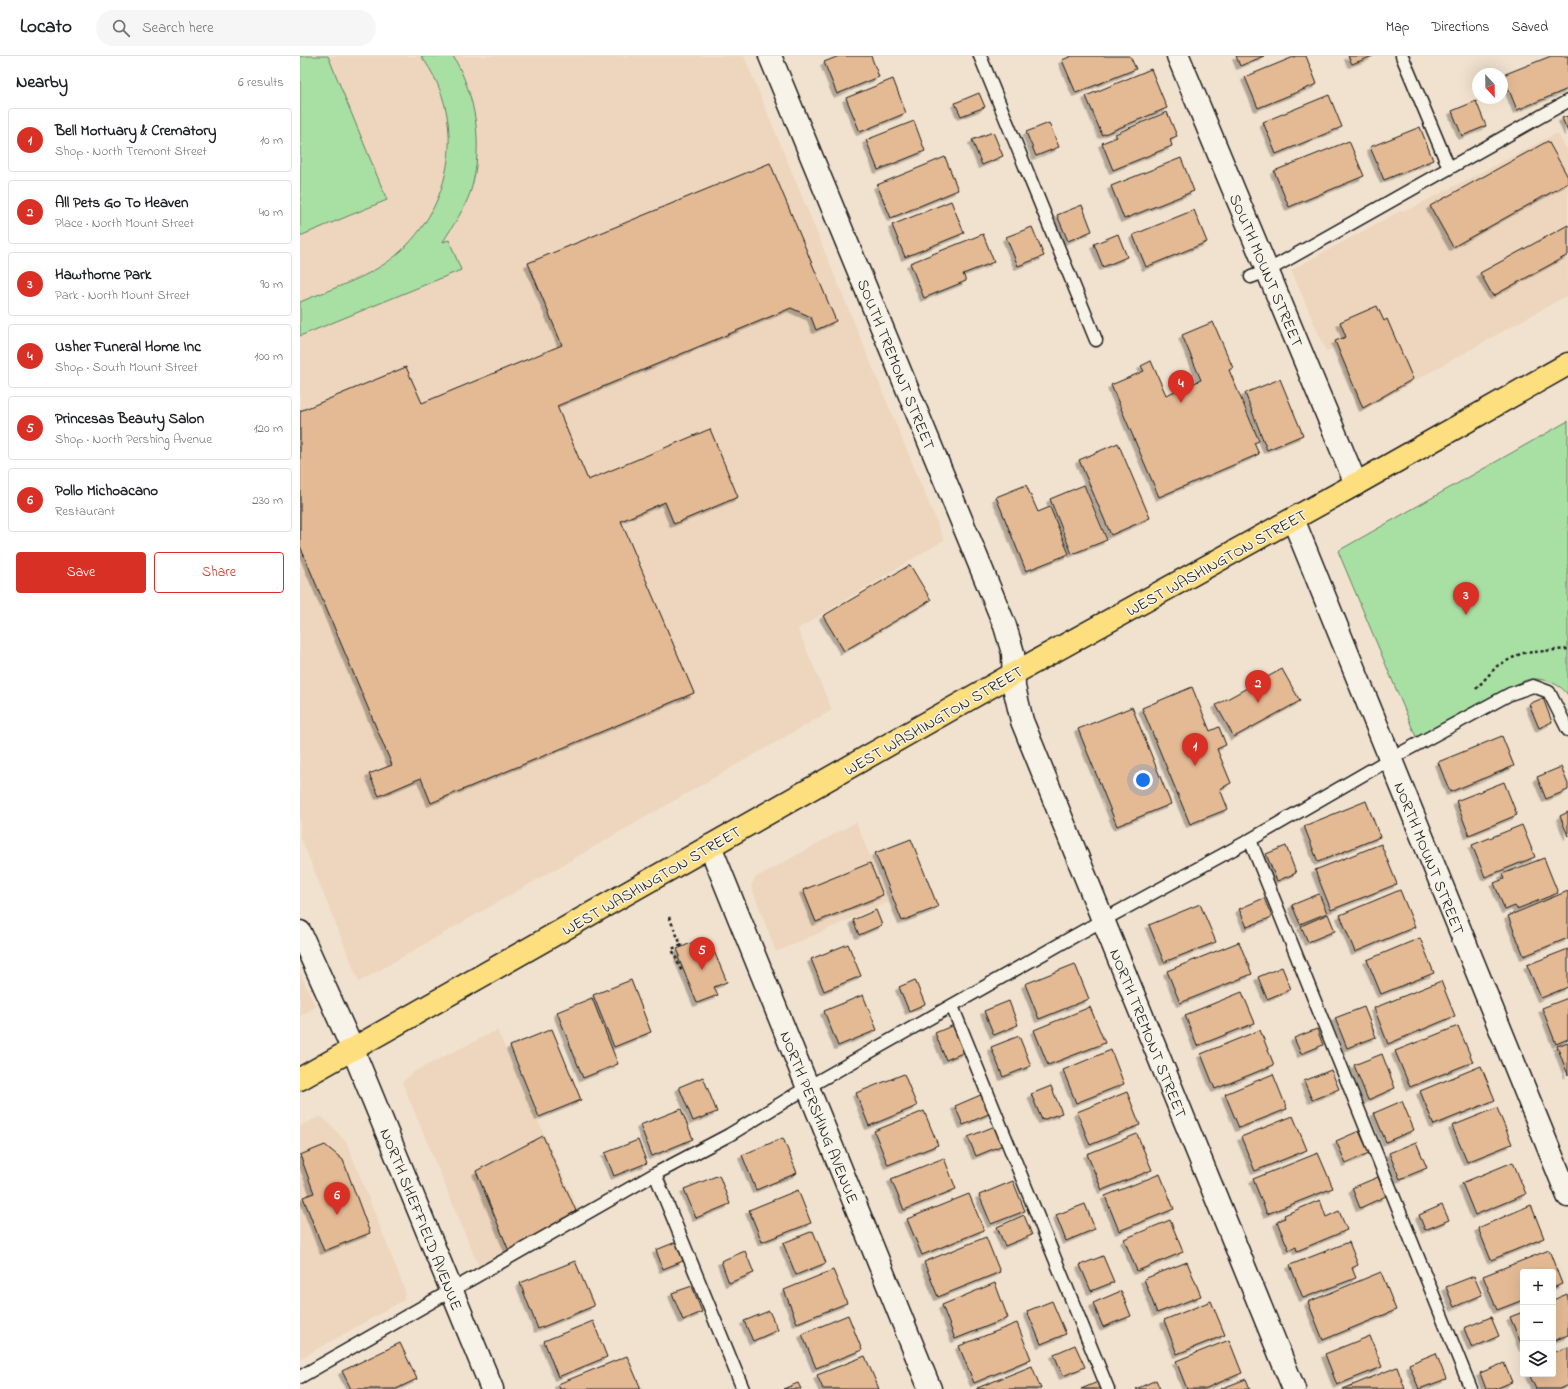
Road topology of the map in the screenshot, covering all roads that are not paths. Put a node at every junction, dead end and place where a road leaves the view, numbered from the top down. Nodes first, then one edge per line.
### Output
1 (770, 56) edge
2 (980, 56) edge
3 (1178, 56) edge
4 (1402, 56) edge
5 (1568, 101) edge
6 (1449, 168) junction
7 (1259, 274) junction
8 (1096, 340) dead end
9 (1568, 364) edge
10 (1356, 484) junction
11 (1293, 519) junction
12 (1014, 674) junction
13 (1568, 730) edge
14 (1390, 759) junction
15 (1250, 840) junction
16 (710, 846) junction
17 (1103, 920) junction
18 (300, 932) edge
19 (952, 1006) junction
20 (353, 1050) junction
21 (300, 1079) edge
22 (808, 1087) junction
23 (655, 1174) junction
24 (1568, 1196) edge
25 (451, 1290) junction
26 (300, 1377) edge
27 (492, 1389) edge
28 (743, 1389) edge
29 (930, 1389) edge
30 (1108, 1389) edge
31 (1294, 1389) edge
32 (1471, 1389) edge

1 - 12 street, SOUTH TREMONT STREET
2 - 8 lane
3 - 7 street, SOUTH MOUNT STREET
4 - 6 lane
5 - 6 lane
6 - 7 lane
7 - 10 street, SOUTH MOUNT STREET
9 - 10 main road, WEST WASHINGTON STREET
10 - 11 main road, WEST WASHINGTON STREET
11 - 12 main road, WEST WASHINGTON STREET
11 - 14 street, NORTH MOUNT STREET
12 - 16 main road, WEST WASHINGTON STREET
12 - 17 street, NORTH TREMONT STREET
13 - 14 lane
14 - 15 lane
14 - 24 street, NORTH MOUNT STREET
15 - 17 lane
15 - 32 lane
16 - 20 main road, WEST WASHINGTON STREET
16 - 22 street, NORTH PERSHING AVENUE
17 - 19 lane
17 - 31 street, NORTH TREMONT STREET
18 - 20 street, NORTH SHEFFIELD AVENUE
19 - 22 lane
19 - 30 lane
20 - 21 main road, WEST WASHINGTON STREET
20 - 25 street, NORTH SHEFFIELD AVENUE
22 - 23 lane
22 - 29 street, NORTH PERSHING AVENUE
23 - 25 lane
23 - 28 lane
25 - 26 lane
25 - 27 street, NORTH SHEFFIELD AVENUE

